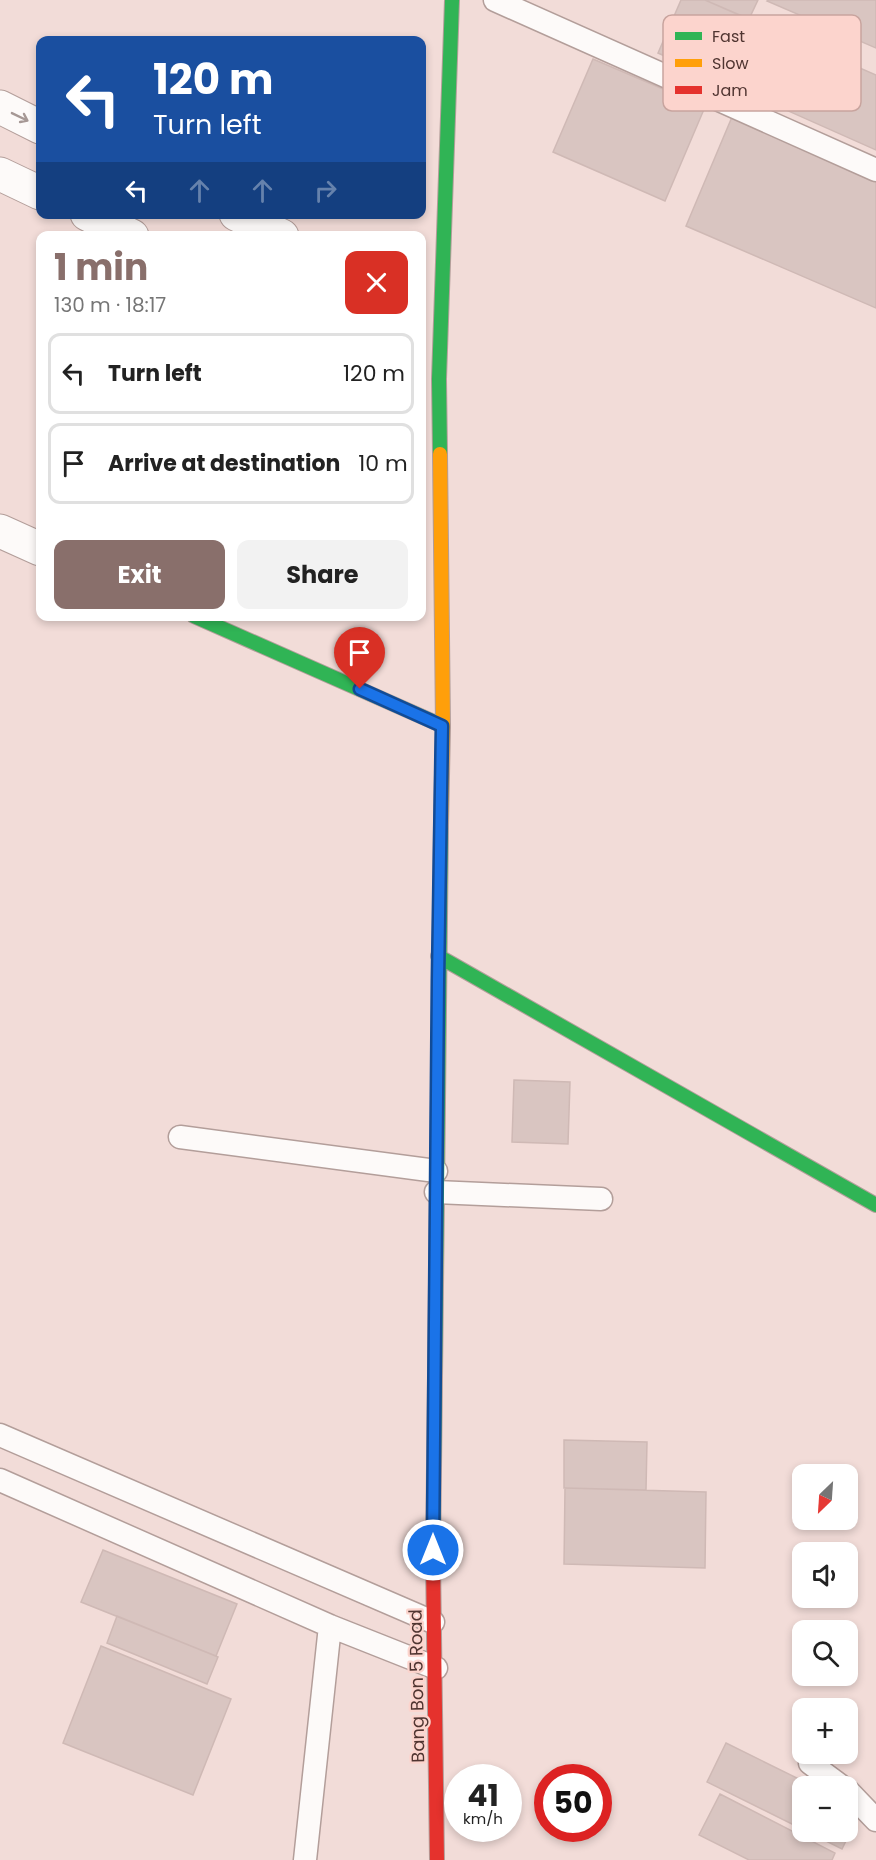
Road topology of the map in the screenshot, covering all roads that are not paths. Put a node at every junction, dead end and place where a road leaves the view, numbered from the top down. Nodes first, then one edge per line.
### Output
1 (452, 0) edge
2 (495, 0) edge
3 (663, 75) edge
4 (0, 107) edge
5 (744, 111) edge
6 (36, 125) edge
7 (876, 170) edge
8 (0, 174) edge
9 (36, 191) edge
10 (97, 219) edge
11 (246, 219) edge
12 (122, 231) edge
13 (272, 231) edge
14 (432, 303) edge
15 (430, 375) edge
16 (0, 531) edge
17 (36, 547) edge
18 (205, 621) edge
19 (442, 726) junction
20 (438, 956) junction
21 (180, 1137) dead end
22 (436, 1182) junction
23 (601, 1199) dead end
24 (876, 1205) edge
25 (0, 1435) edge
26 (0, 1480) edge
27 (433, 1622) junction
28 (330, 1626) junction
29 (436, 1668) junction
30 (811, 1764) edge
31 (828, 1776) edge
32 (858, 1801) edge
33 (876, 1820) edge
34 (306, 1860) edge
35 (437, 1860) edge

1 - 14 main road, Bang Bon 5 Road
2 - 3 lane
4 -> 6 street
5 - 7 lane
8 - 9 street
10 - 12 street
11 - 13 street
14 - 15 main road, Bang Bon 5 Road
15 - 19 main road, Bang Bon 5 Road
16 - 17 street
18 - 19 main road
19 - 20 main road, Bang Bon 5 Road
20 - 22 main road, Bang Bon 5 Road
20 - 24 main road
21 - 22 lane
22 - 23 lane
22 - 27 main road, Bang Bon 5 Road
25 - 27 lane
26 - 28 lane
27 - 29 main road, Bang Bon 5 Road
28 - 29 lane
28 - 34 lane
29 - 35 main road, Bang Bon 5 Road
30 - 31 lane
32 - 33 lane

